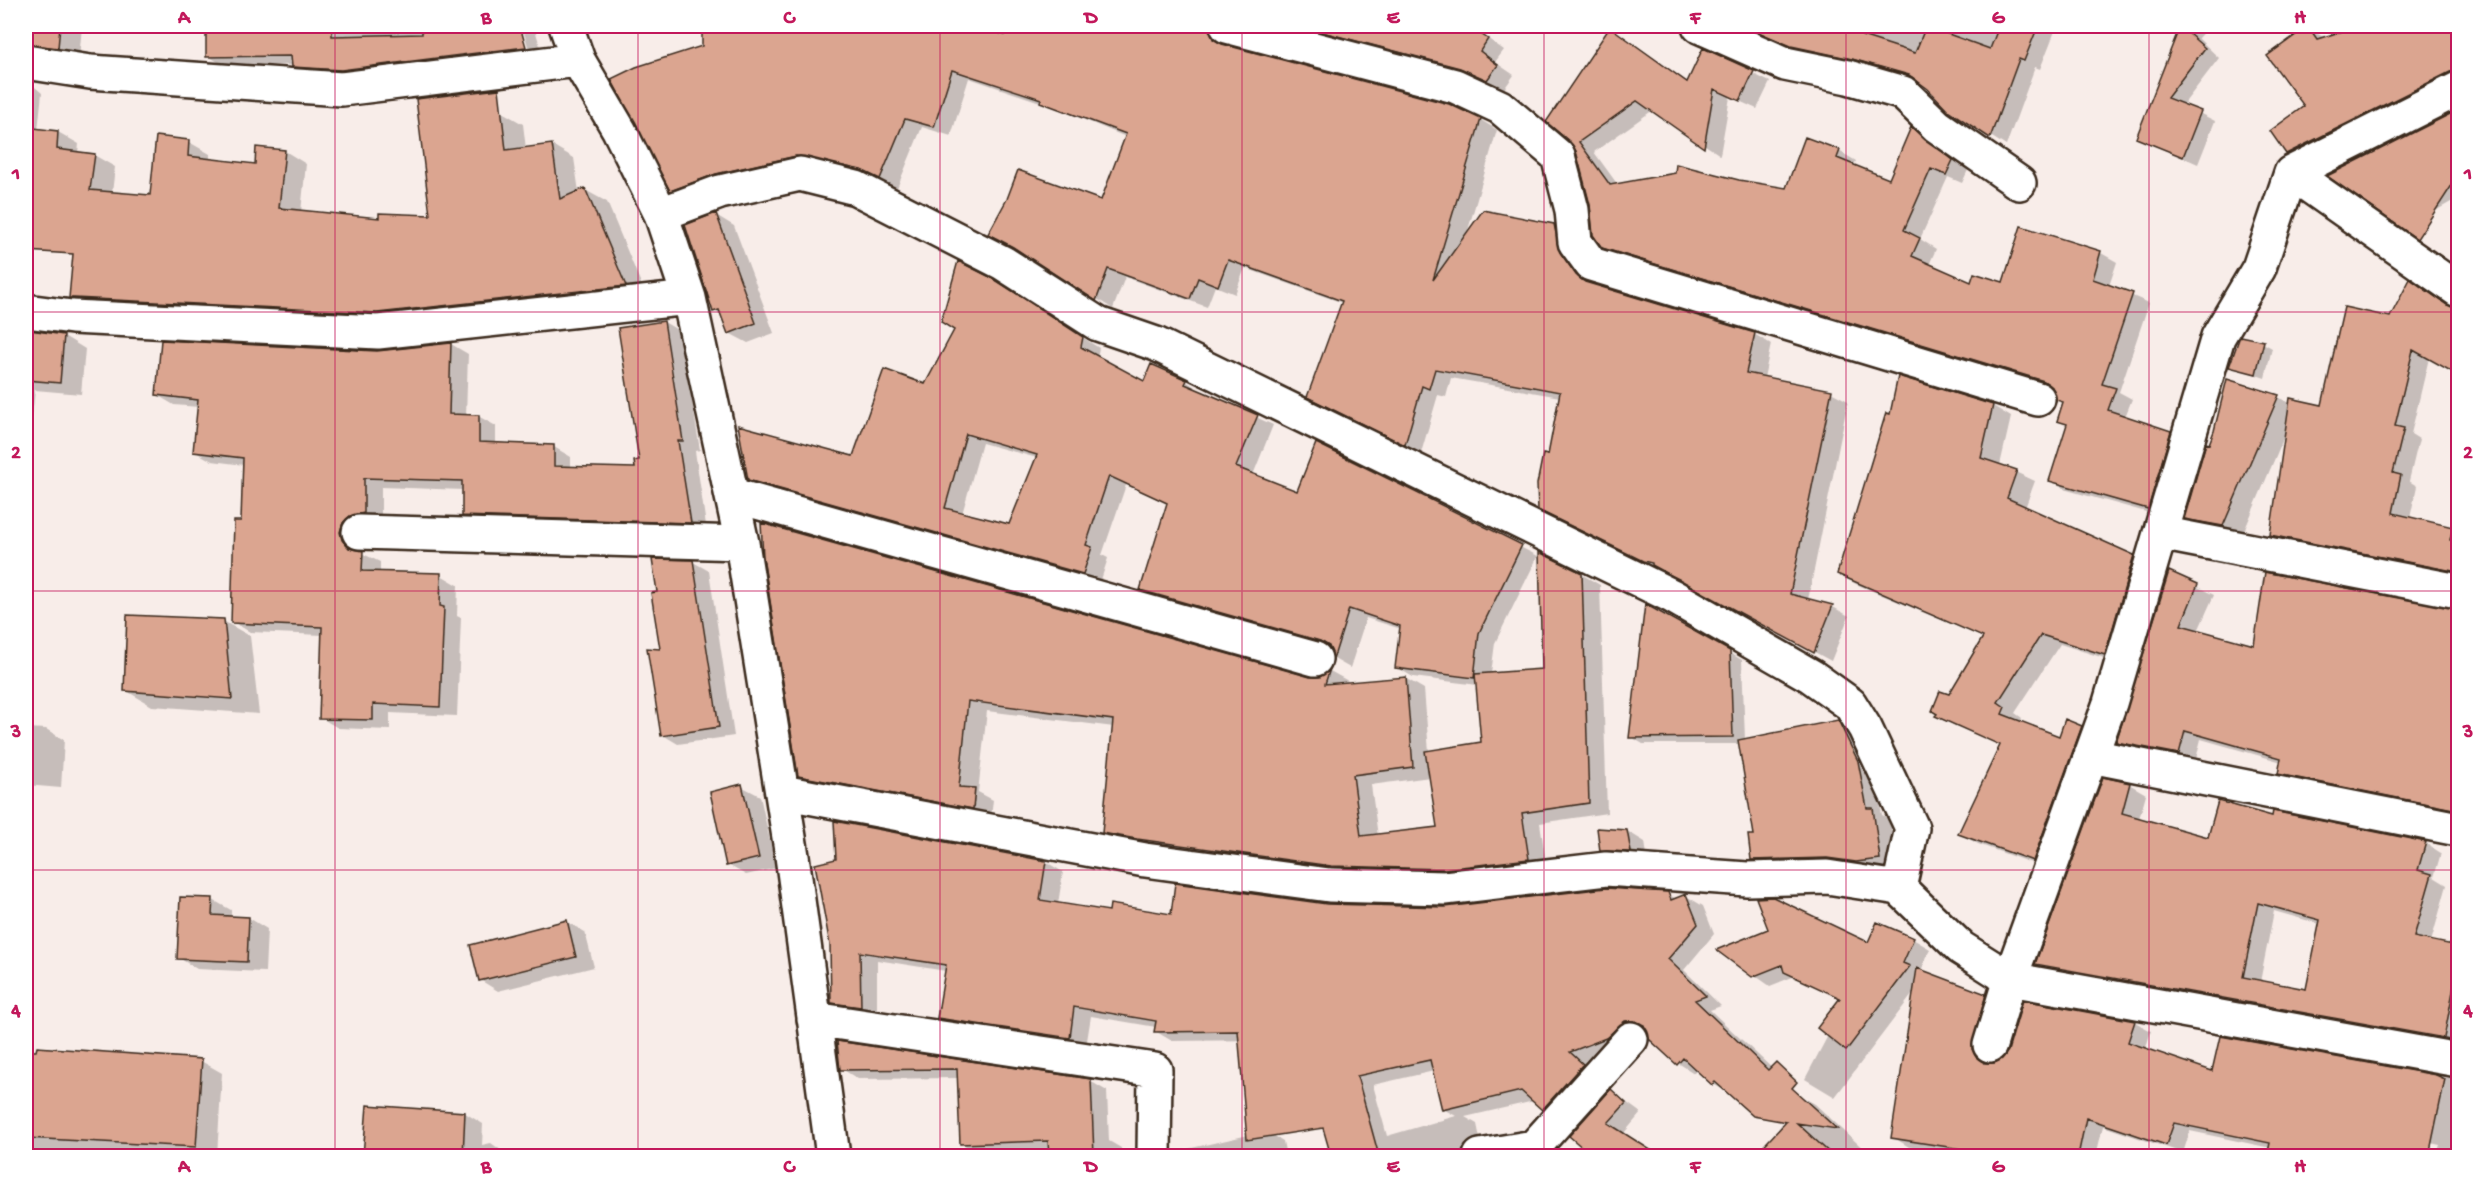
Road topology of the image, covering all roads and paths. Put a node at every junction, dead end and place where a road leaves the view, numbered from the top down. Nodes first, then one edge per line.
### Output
1 (566, 26) edge
2 (1227, 26) edge
3 (1699, 26) edge
4 (578, 60) junction
5 (26, 62) edge
6 (2458, 88) edge
7 (2291, 173) junction
8 (2019, 183) dead end
9 (661, 214) junction
10 (2458, 290) edge
11 (690, 298) junction
12 (26, 311) edge
13 (2038, 399) dead end
14 (732, 495) junction
15 (359, 532) dead end
16 (2160, 533) junction
17 (742, 543) junction
18 (2458, 591) edge
19 (1315, 659) dead end
20 (2091, 756) junction
21 (782, 792) junction
22 (2458, 829) edge
23 (1899, 888) junction
24 (2010, 979) junction
25 (814, 1019) junction
26 (1631, 1040) dead end
27 (1990, 1045) dead end
28 (2458, 1060) edge
29 (833, 1156) edge
30 (1154, 1156) edge
31 (1480, 1156) edge

1 - 4 street
2 - 13 street
3 - 8 street
4 - 5 street
4 - 9 street
6 - 7 street
7 - 10 street
7 - 16 street
9 - 11 street
9 - 23 street
11 - 12 street
11 - 14 street
14 - 17 street
14 - 19 street
15 - 17 street
16 - 18 street
16 - 20 street
17 - 21 street
20 - 22 street
20 - 24 street
21 - 23 street
21 - 25 street
23 - 24 street
24 - 27 street
24 - 28 street
25 - 29 street
25 - 30 street
26 - 31 street

